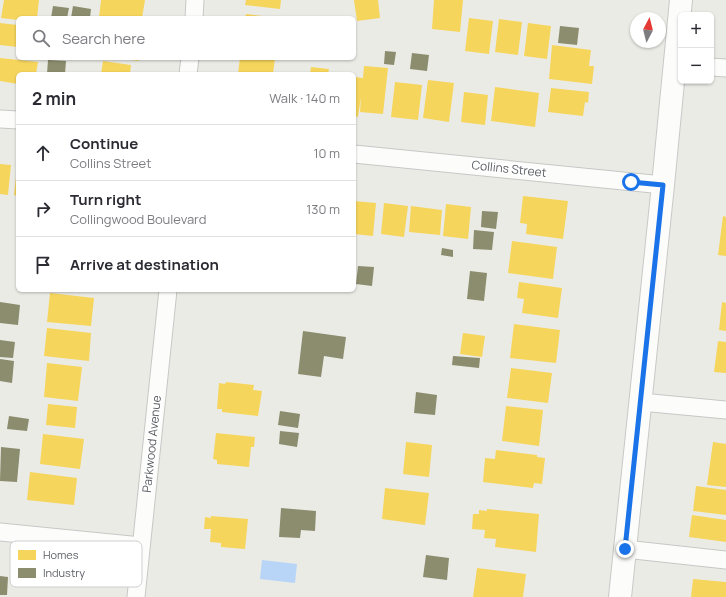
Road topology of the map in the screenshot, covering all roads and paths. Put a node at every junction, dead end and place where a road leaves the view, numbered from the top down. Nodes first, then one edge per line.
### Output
1 (196, 0) edge
2 (678, 0) edge
3 (194, 16) edge
4 (678, 48) edge
5 (190, 60) edge
6 (678, 64) edge
7 (714, 67) edge
8 (726, 68) edge
9 (188, 72) edge
10 (0, 119) edge
11 (16, 120) edge
12 (356, 154) edge
13 (663, 185) junction
14 (168, 292) edge
15 (641, 402) junction
16 (726, 410) edge
17 (0, 532) edge
18 (91, 541) edge
19 (142, 541) edge
20 (625, 549) junction
21 (726, 560) edge
22 (137, 587) edge
23 (136, 597) edge
24 (620, 597) edge

1 - 3 street
2 - 4 main road
5 - 9 street
6 - 13 main road
7 - 8 street
10 - 11 street
12 - 13 street, Collins Street
13 - 15 main road
14 - 19 street, Parkwood Avenue
15 - 16 street
15 - 20 main road
17 - 18 street
20 - 21 street
20 - 24 main road
22 - 23 street, Parkwood Avenue

